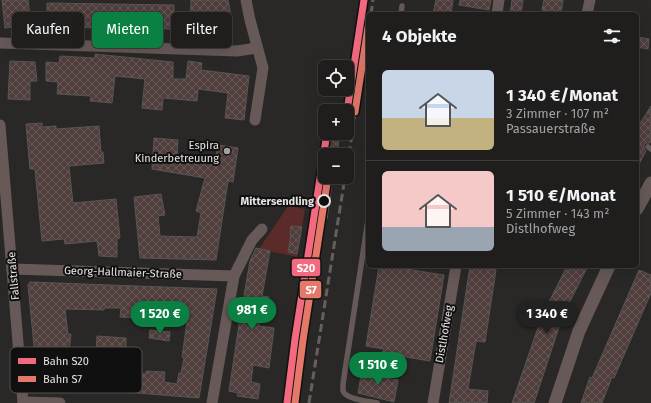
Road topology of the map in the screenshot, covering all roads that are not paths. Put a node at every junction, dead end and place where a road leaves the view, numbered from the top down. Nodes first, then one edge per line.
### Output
1 (246, 0) edge
2 (499, 0) edge
3 (590, 0) edge
4 (402, 6) dead end
5 (401, 12) edge
6 (497, 12) edge
7 (587, 12) edge
8 (0, 43) edge
9 (257, 48) junction
10 (255, 120) dead end
11 (0, 126) edge
12 (651, 183) edge
13 (639, 206) edge
14 (262, 229) dead end
15 (366, 233) edge
16 (456, 268) edge
17 (608, 268) edge
18 (12, 269) junction
19 (234, 276) junction
20 (19, 347) edge
21 (22, 393) edge
22 (23, 403) edge
23 (60, 403) edge
24 (212, 403) edge
25 (377, 403) edge
26 (433, 403) edge
27 (555, 403) edge

1 - 9 street
2 - 6 street
3 - 7 street
4 - 5 lane
8 - 9 street
9 - 10 street
11 - 18 street, Fallstraße
12 - 13 street
14 - 19 street
15 - 25 lane
16 - 26 street, Distlhofweg
17 - 27 street
18 - 19 street, Georg-Hallmaier-Straße
18 - 20 street, Fallstraße
19 - 24 street
21 - 22 street, Fallstraße
22 - 23 street

